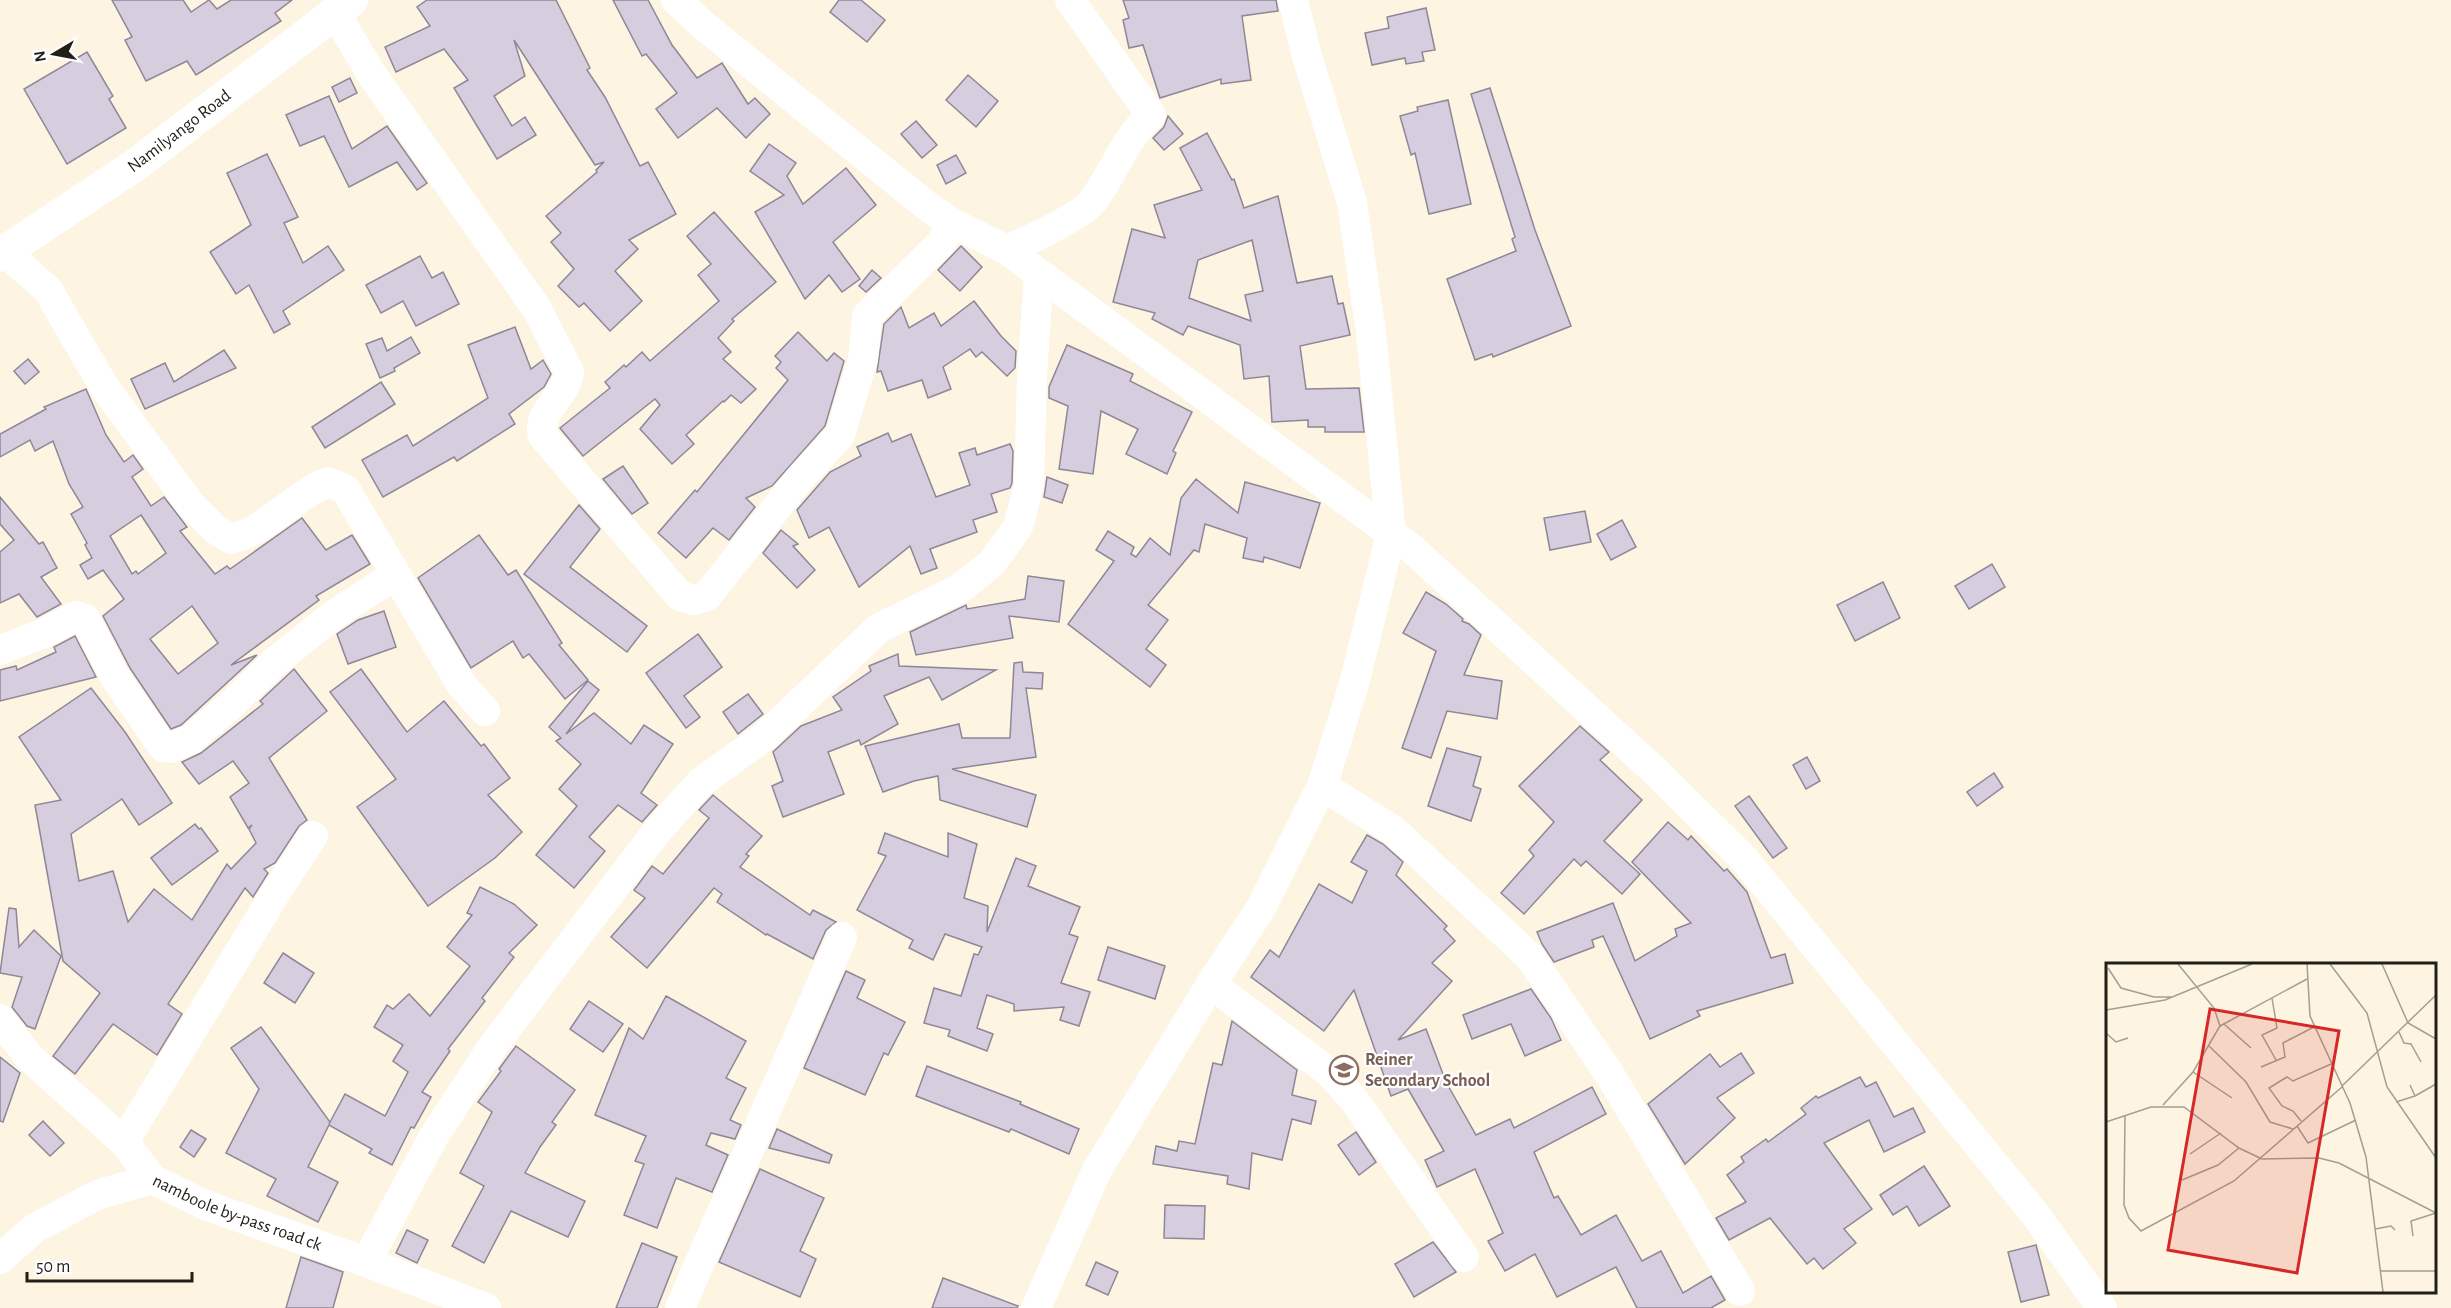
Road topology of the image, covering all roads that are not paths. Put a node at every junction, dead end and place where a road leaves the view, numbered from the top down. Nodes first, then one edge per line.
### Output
1 (676, 0) edge
2 (1070, 0) edge
3 (1293, 0) edge
4 (344, 6) edge
5 (952, 223) junction
6 (1008, 250) junction
7 (3, 254) edge
8 (1040, 274) junction
9 (1402, 542) junction
10 (395, 575) junction
11 (0, 650) edge
12 (485, 711) dead end
13 (1322, 786) junction
14 (313, 836) dead end
15 (842, 937) dead end
16 (1210, 984) junction
17 (0, 1019) edge
18 (124, 1142) junction
19 (152, 1179) junction
20 (1464, 1257) dead end
21 (0, 1259) edge
22 (366, 1262) junction
23 (1740, 1291) dead end
24 (486, 1308) edge
25 (680, 1308) edge
26 (1036, 1308) edge
27 (2102, 1308) edge

1 - 5 street
2 - 6 street
3 - 9 street
4 - 5 street
4 - 7 main road, Namilyango Road
5 - 6 street
6 - 8 street
7 - 10 street
8 - 9 street
8 - 22 street
9 - 13 street
9 - 27 street
10 - 11 street
10 - 12 street
13 - 16 street
13 - 23 street
14 - 18 street
15 - 25 street
16 - 20 street
16 - 26 street
17 - 18 street
18 - 19 street
19 - 21 street, namboole by-pass road ck
19 - 22 street, namboole by-pass road ck
22 - 24 street, namboole by-pass road ck

